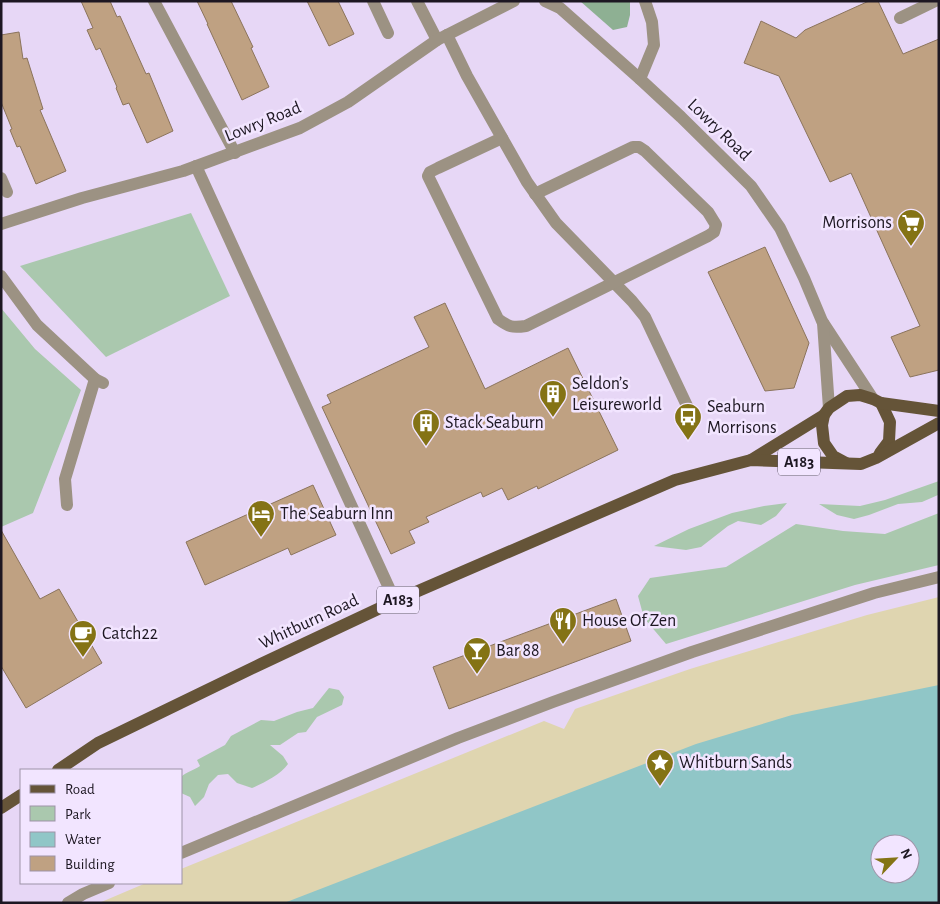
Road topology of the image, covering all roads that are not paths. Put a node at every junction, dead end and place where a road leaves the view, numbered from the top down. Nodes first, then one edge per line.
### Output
1 (154, 1) edge
2 (373, 1) edge
3 (417, 1) edge
4 (514, 1) edge
5 (545, 1) edge
6 (646, 1) edge
7 (935, 1) edge
8 (900, 18) dead end
9 (388, 33) dead end
10 (442, 37) junction
11 (640, 79) junction
12 (502, 138) junction
13 (234, 153) junction
14 (196, 166) junction
15 (1, 178) edge
16 (7, 192) dead end
17 (535, 194) junction
18 (1, 224) edge
19 (1, 276) edge
20 (614, 283) junction
21 (822, 320) junction
22 (877, 401) junction
23 (689, 410) dead end
24 (939, 411) edge
25 (827, 412) junction
26 (939, 423) edge
27 (876, 458) junction
28 (751, 460) junction
29 (847, 463) junction
30 (67, 505) dead end
31 (939, 577) edge
32 (395, 601) junction
33 (59, 769) edge
34 (20, 796) edge
35 (1, 808) edge
36 (182, 853) edge
37 (107, 884) edge
38 (68, 903) edge

1 - 13 street
2 - 9 street
3 - 10 street
4 - 10 street, Lowry Road
5 - 11 street, Lowry Road
6 - 11 street
7 - 8 street
10 - 12 street
10 - 13 street, Lowry Road
11 - 21 street, Lowry Road
12 - 17 street
12 - 20 street
13 - 14 street, Lowry Road
14 - 18 street, Lowry Road
14 - 32 street
15 - 16 street
17 - 20 street
17 - 20 street
19 - 30 street
20 - 23 street
21 - 22 street, Lowry Road
21 - 25 street, Lowry Road
22 - 24 main road, A183
22 - 25 main road, A183
22 - 27 main road
25 - 28 main road, A183
25 - 29 main road, A183
26 - 27 main road, A183
27 - 29 main road, A183
28 - 29 main road, A183
28 - 32 main road, Whitburn Road / A183
31 - 36 street
32 - 33 main road, Whitburn Road / A183
34 - 35 main road
37 - 38 street

